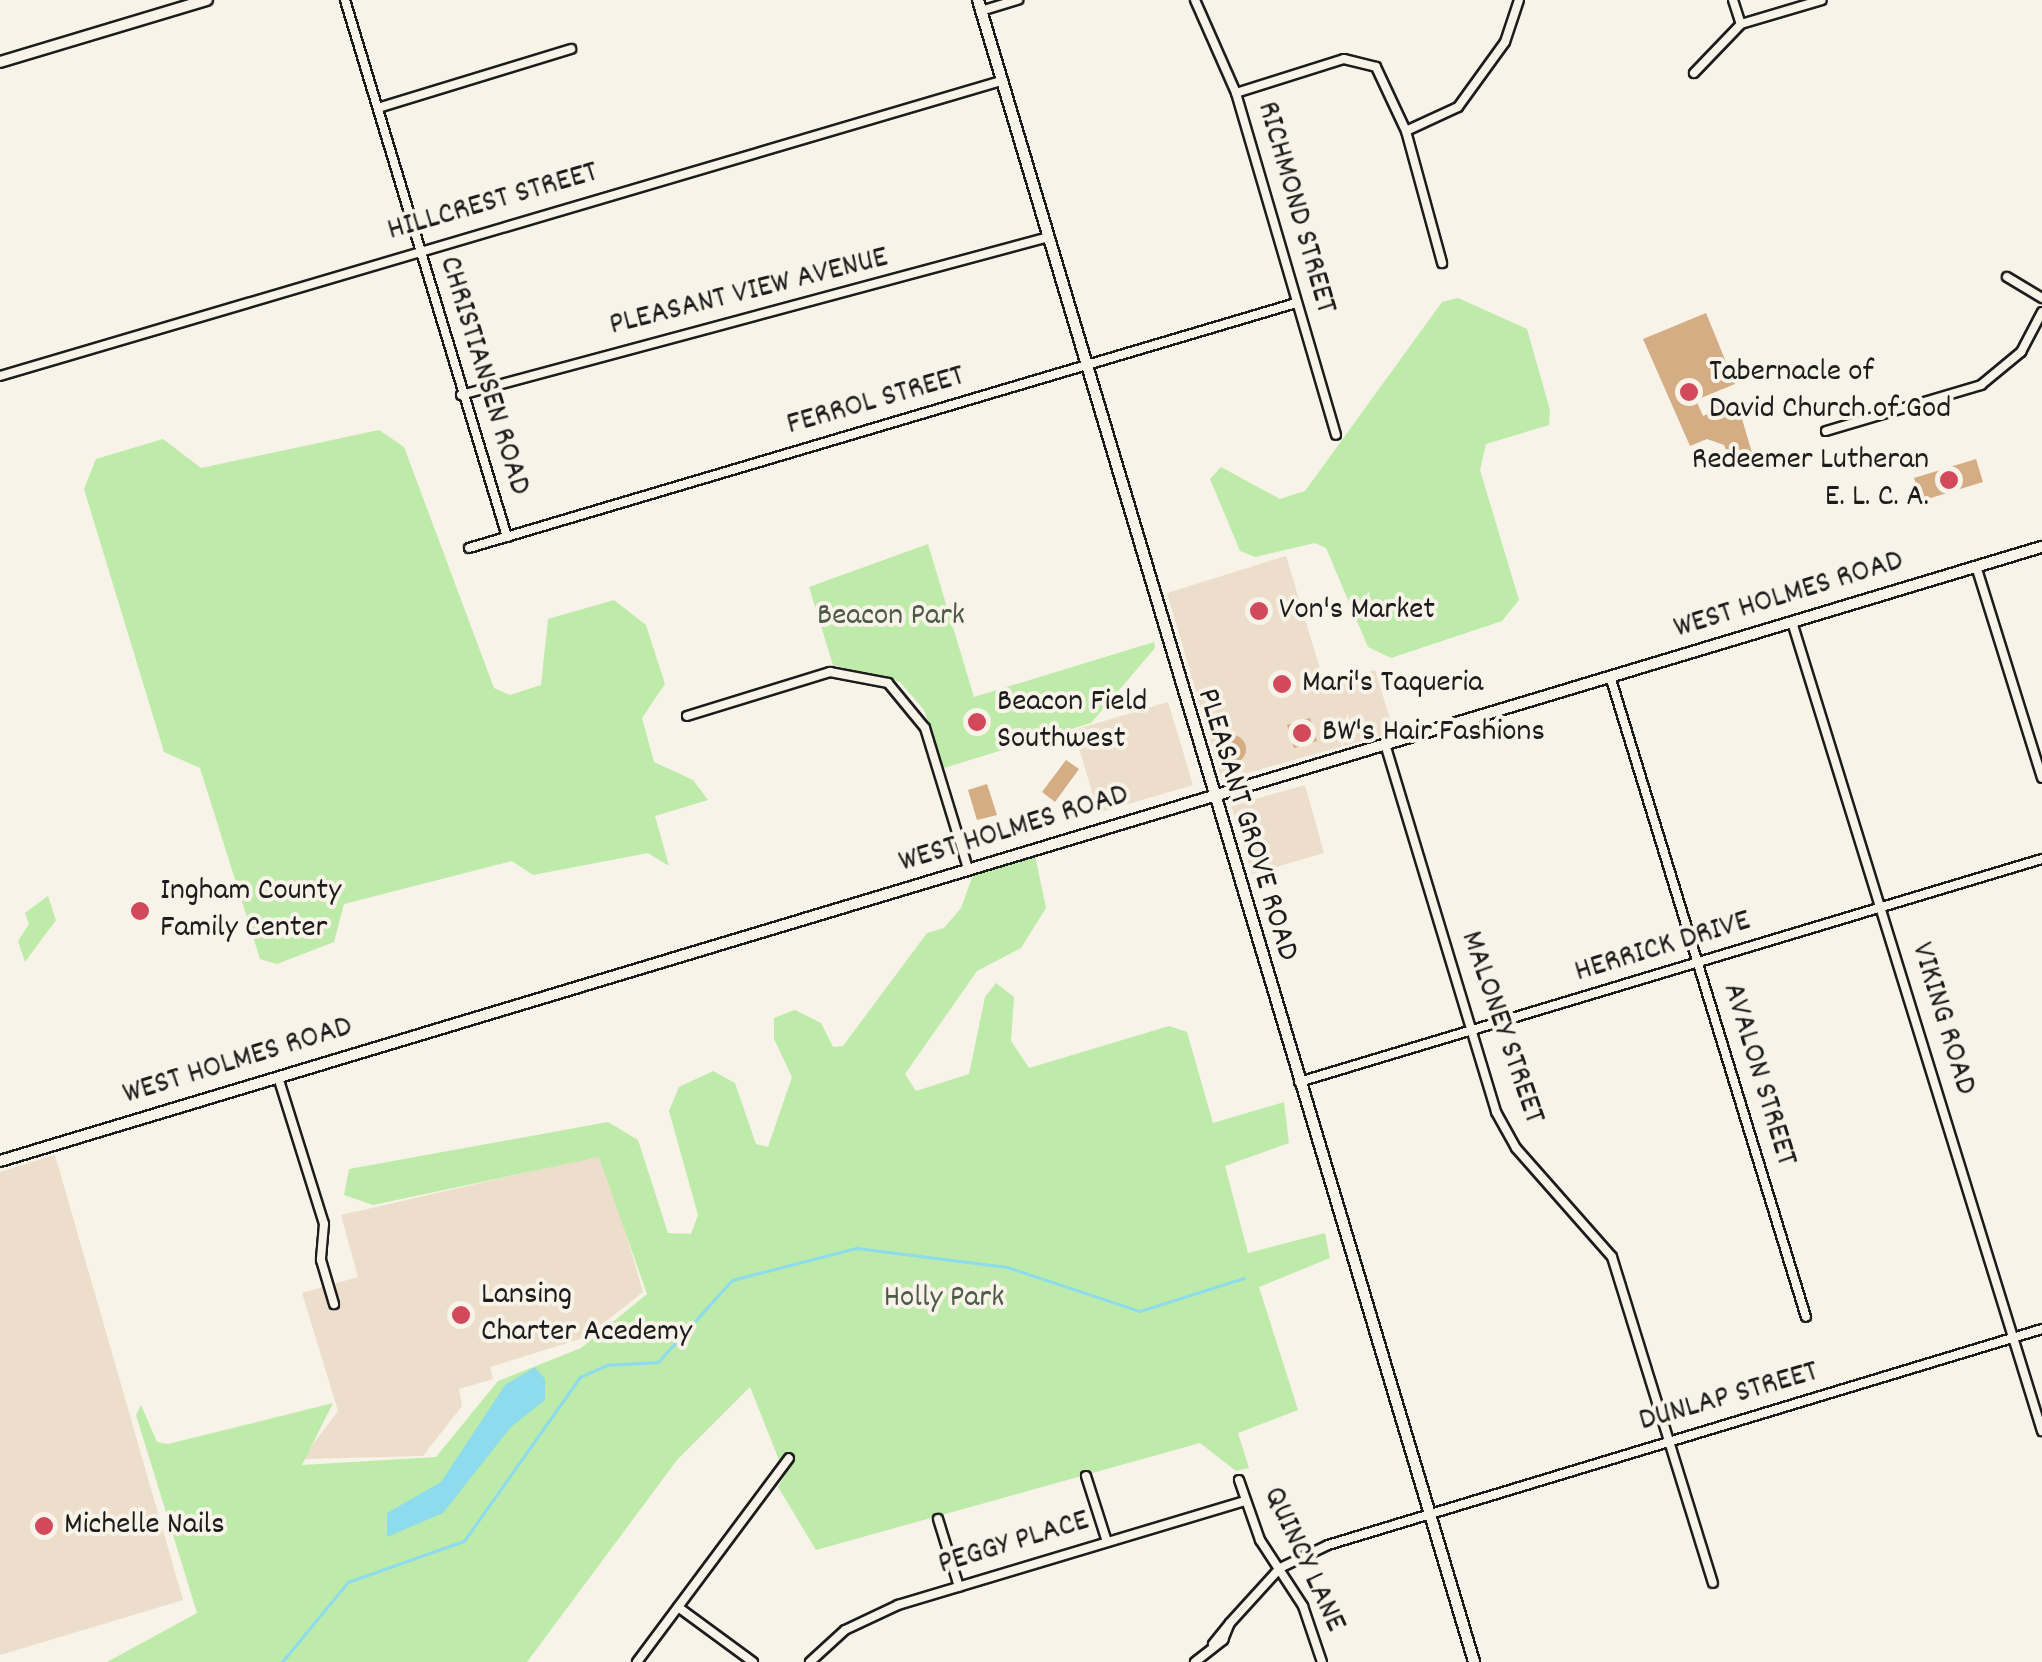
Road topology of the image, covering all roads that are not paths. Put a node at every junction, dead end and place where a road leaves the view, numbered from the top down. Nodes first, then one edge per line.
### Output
1 (207, 0) edge
2 (344, 0) edge
3 (1018, 0) edge
4 (1195, 0) edge
5 (1519, 0) edge
6 (1733, 0) edge
7 (1822, 0) edge
8 (980, 6) edge
9 (1740, 24) junction
10 (572, 49) dead end
11 (0, 62) edge
12 (1694, 73) dead end
13 (1001, 81) junction
14 (1236, 93) junction
15 (378, 108) junction
16 (1406, 131) junction
17 (1049, 237) junction
18 (418, 251) junction
19 (1442, 262) dead end
20 (2007, 277) dead end
21 (2042, 298) edge
22 (1296, 303) junction
23 (2042, 312) edge
24 (1084, 367) junction
25 (0, 376) edge
26 (460, 394) junction
27 (1826, 432) dead end
28 (1336, 434) dead end
29 (508, 537) junction
30 (2042, 546) edge
31 (469, 548) dead end
32 (1976, 566) junction
33 (1792, 622) junction
34 (1610, 676) junction
35 (687, 716) dead end
36 (1385, 744) junction
37 (2042, 778) edge
38 (1210, 797) junction
39 (2042, 859) edge
40 (968, 869) junction
41 (1882, 908) junction
42 (1698, 964) junction
43 (1472, 1030) junction
44 (278, 1077) junction
45 (1299, 1082) junction
46 (0, 1161) edge
47 (334, 1304) dead end
48 (1806, 1316) dead end
49 (2042, 1329) edge
50 (2013, 1338) junction
51 (2042, 1432) edge
52 (1669, 1442) junction
53 (790, 1458) dead end
54 (1086, 1476) dead end
55 (1239, 1480) dead end
56 (1246, 1501) junction
57 (1430, 1514) junction
58 (938, 1519) dead end
59 (1107, 1542) junction
60 (1280, 1568) junction
61 (1713, 1583) dead end
62 (959, 1587) junction
63 (678, 1607) junction
64 (637, 1662) edge
65 (753, 1662) edge
66 (810, 1662) edge
67 (1195, 1662) edge
68 (1322, 1662) edge
69 (1474, 1662) edge

1 - 11 street
2 - 15 street, CHRISTIANSEN ROAD
3 - 8 street
4 - 14 street, RICHMOND STREET
5 - 16 street
6 - 9 street
7 - 9 street
8 - 13 street, PLEASANT GROVE ROAD
9 - 12 street
10 - 15 street
13 - 17 street, PLEASANT GROVE ROAD
13 - 18 street, HILLCREST STREET
14 - 16 street
14 - 22 street, RICHMOND STREET
15 - 18 street, CHRISTIANSEN ROAD
16 - 19 street
17 - 24 street, PLEASANT GROVE ROAD
17 - 26 street, PLEASANT VIEW AVENUE
18 - 25 street, HILLCREST STREET
18 - 26 street, CHRISTIANSEN ROAD
20 - 21 street
22 - 24 street, FERROL STREET
22 - 28 street, RICHMOND STREET
23 - 27 street
24 - 29 street, FERROL STREET
24 - 38 street, PLEASANT GROVE ROAD
26 - 29 street, CHRISTIANSEN ROAD
29 - 31 street, FERROL STREET
30 - 32 street, WEST HOLMES ROAD
32 - 33 street, WEST HOLMES ROAD
32 - 37 street
33 - 34 street, WEST HOLMES ROAD
33 - 41 street, VIKING ROAD
34 - 36 street, WEST HOLMES ROAD
34 - 42 street, AVALON STREET
35 - 40 street
36 - 38 street, WEST HOLMES ROAD
36 - 43 street, MALONEY STREET
38 - 40 street, WEST HOLMES ROAD
38 - 45 street, PLEASANT GROVE ROAD
39 - 41 street, HERRICK DRIVE
40 - 44 street, WEST HOLMES ROAD
41 - 42 street, HERRICK DRIVE
41 - 50 street, VIKING ROAD
42 - 43 street, HERRICK DRIVE
42 - 48 street, AVALON STREET
43 - 45 street, HERRICK DRIVE
43 - 52 street, MALONEY STREET
44 - 46 street, WEST HOLMES ROAD
44 - 47 street
45 - 57 street, PLEASANT GROVE ROAD
49 - 50 street, DUNLAP STREET
50 - 51 street, VIKING ROAD
50 - 52 street, DUNLAP STREET
52 - 57 street, DUNLAP STREET
52 - 61 street, MALONEY STREET
53 - 63 street
54 - 59 street
55 - 56 street, QUINCY LANE
56 - 59 street, PEGGY PLACE
56 - 60 street, QUINCY LANE
57 - 60 street, DUNLAP STREET
57 - 69 street, PLEASANT GROVE ROAD
58 - 62 street
59 - 62 street, PEGGY PLACE
60 - 67 street
60 - 68 street, QUINCY LANE
62 - 66 street, PEGGY PLACE
63 - 64 street
63 - 65 street

